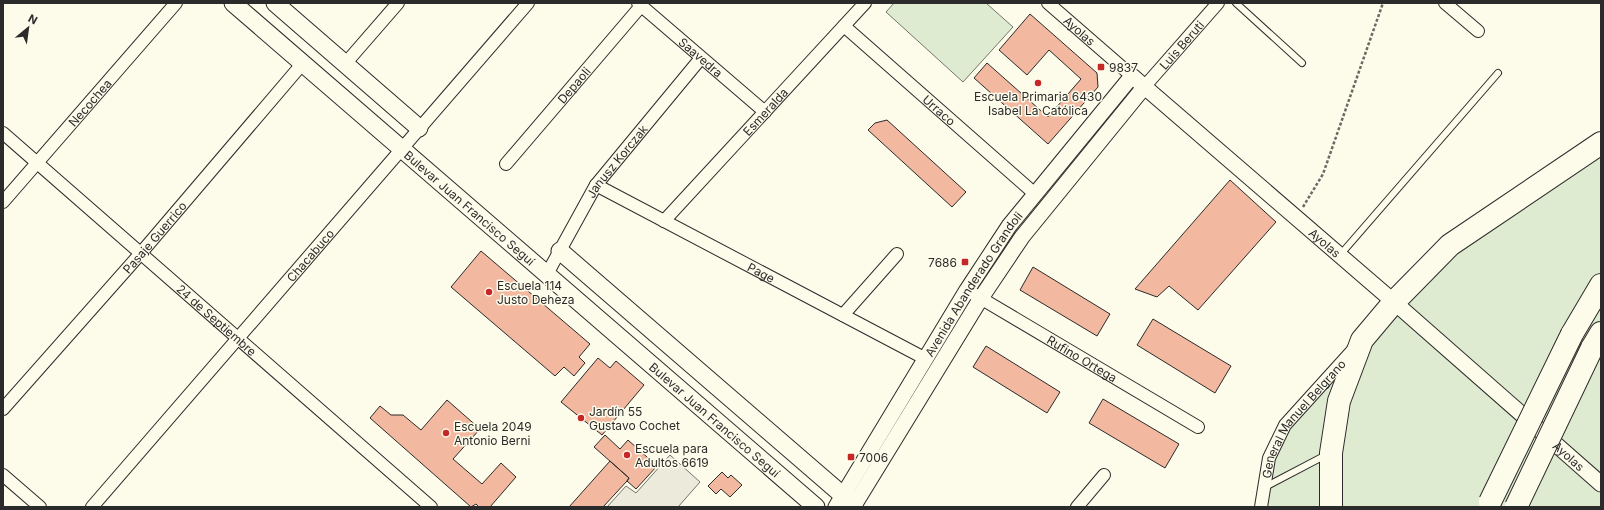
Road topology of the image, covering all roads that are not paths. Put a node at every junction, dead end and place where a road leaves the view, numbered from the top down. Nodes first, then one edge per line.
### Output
1 (176, 3) edge
2 (233, 3) edge
3 (275, 3) edge
4 (398, 3) edge
5 (528, 3) edge
6 (865, 3) edge
7 (1048, 3) edge
8 (1218, 3) edge
9 (1236, 3) edge
10 (1445, 3) edge
11 (640, 4) edge
12 (844, 26) junction
13 (1478, 31) dead end
14 (701, 58) junction
15 (303, 63) junction
16 (1302, 63) dead end
17 (345, 64) junction
18 (1498, 73) dead end
19 (1132, 76) junction
20 (1145, 86) junction
21 (765, 112) junction
22 (420, 128) junction
23 (3, 133) edge
24 (1601, 143) edge
25 (402, 149) junction
26 (37, 163) junction
27 (506, 164) dead end
28 (596, 185) junction
29 (1035, 194) junction
30 (3, 202) edge
31 (664, 221) junction
32 (560, 250) junction
33 (141, 253) junction
34 (897, 254) dead end
35 (1340, 255) junction
36 (547, 274) junction
37 (1601, 285) edge
38 (967, 290) junction
39 (981, 298) junction
40 (1394, 302) junction
41 (843, 315) junction
42 (238, 338) junction
43 (1362, 340) junction
44 (1597, 341) edge
45 (926, 360) junction
46 (3, 409) edge
47 (1198, 427) dead end
48 (1330, 453) junction
49 (1104, 474) dead end
50 (3, 475) edge
51 (1601, 484) edge
52 (1263, 488) junction
53 (848, 504) edge
54 (1489, 505) edge
55 (40, 507) edge
56 (92, 507) edge
57 (430, 507) edge
58 (816, 507) edge
59 (1077, 507) edge
60 (1261, 507) edge
61 (1331, 507) edge
62 (1516, 507) edge

1 - 26 street, Necochea
2 - 15 main road, Bulevar Juan Francisco Seguí
3 - 17 main road
4 - 17 street
5 - 22 street, Chacabuco
6 - 12 street, Esmeralda
7 - 19 street, Ayolas
8 - 20 street, Luis Beruti
9 - 16 lane
10 - 13 street
11 - 14 street, Saavedra
11 - 27 street, Depaoli
12 - 21 street, Esmeralda
12 - 29 street, Urraco
14 - 21 street, Saavedra
14 - 28 street, Janusz Korczak
15 - 25 main road, Bulevar Juan Francisco Seguí
15 - 33 street, Pasaje Guerrico
17 - 22 main road
18 - 35 lane
19 - 20 street, Ayolas
19 - 29 street, Avenida Abanderado Grandoli
20 - 35 street, Ayolas
20 - 39 street, Avenida Abanderado Grandoli
21 - 31 street, Esmeralda
22 - 25 street, Chacabuco
23 - 26 street, 24 de Septiembre
24 - 40 highway
25 - 36 main road, Bulevar Juan Francisco Seguí
25 - 42 street, Chacabuco
26 - 30 street, Necochea
26 - 33 street, 24 de Septiembre
28 - 31 street, Page
28 - 32 street, Janusz Korczak
29 - 38 street, Avenida Abanderado Grandoli
31 - 41 street, Page
32 - 36 street, Janusz Korczak
32 - 53 main road
33 - 42 street, 24 de Septiembre
33 - 46 street, Pasaje Guerrico
34 - 41 street
35 - 40 street, Ayolas
36 - 58 main road, Bulevar Juan Francisco Seguí
37 - 54 highway, bridge
38 - 39 street, Rufino Ortega
38 - 45 street, Avenida Abanderado Grandoli
39 - 47 street, Rufino Ortega
39 - 53 street, Avenida Abanderado Grandoli
40 - 43 highway
40 - 51 street, Ayolas
41 - 45 street, Page
42 - 56 street, Chacabuco
42 - 57 street, 24 de Septiembre
43 - 48 highway
43 - 52 street, General Manuel Belgrano
44 - 62 highway, bridge
45 - 53 street, Avenida Abanderado Grandoli
48 - 52 lane
48 - 61 highway
49 - 59 street
50 - 55 street
52 - 60 street, General Manuel Belgrano

